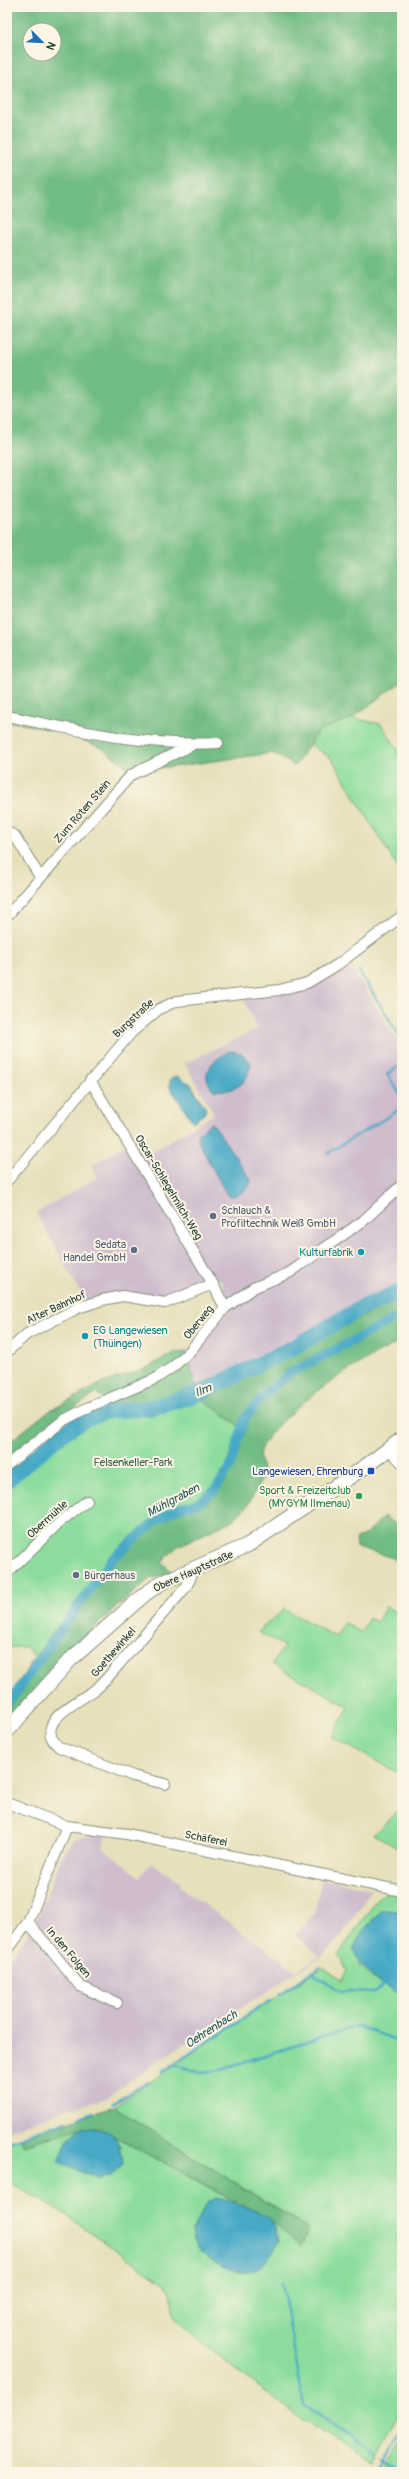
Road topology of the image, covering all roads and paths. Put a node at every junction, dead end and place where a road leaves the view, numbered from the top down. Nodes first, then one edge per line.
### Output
1 (7, 716) edge
2 (218, 743) dead end
3 (192, 745) junction
4 (7, 832) edge
5 (40, 877) junction
6 (7, 916) edge
7 (402, 916) edge
8 (90, 1080) junction
9 (7, 1181) edge
10 (402, 1185) edge
11 (213, 1284) junction
12 (225, 1308) junction
13 (7, 1352) edge
14 (402, 1439) edge
15 (389, 1449) junction
16 (402, 1463) edge
17 (7, 1465) edge
18 (87, 1501) dead end
19 (191, 1570) junction
20 (7, 1573) edge
21 (7, 1731) edge
22 (164, 1784) dead end
23 (7, 1803) edge
24 (67, 1826) junction
25 (402, 1891) edge
26 (28, 1922) junction
27 (7, 1951) edge
28 (117, 2003) dead end

1 - 3 street, Zum Roten Stein
2 - 3 street, Zum Roten Stein
3 - 5 street, Zum Roten Stein
4 - 5 street
5 - 6 street, Zum Roten Stein
7 - 8 street, Burgstraße
8 - 9 street, Burgstraße
8 - 11 street, Oscar-Schlegelmilch-Weg
10 - 12 street, Oberweg
11 - 12 street, Oscar-Schlegelmilch-Weg
11 - 13 street, Alter Bahnhof
12 - 17 street, Oberweg
14 - 15 main road, Obere Hauptstraße
15 - 16 street
15 - 19 main road, Obere Hauptstraße
18 - 20 street, Obermühle
19 - 21 main road, Obere Hauptstraße
19 - 22 street, Goethewinkel
23 - 24 street, Schäferei
24 - 25 street, Schäferei
24 - 26 street
26 - 27 street
26 - 28 street, In den Folgen

